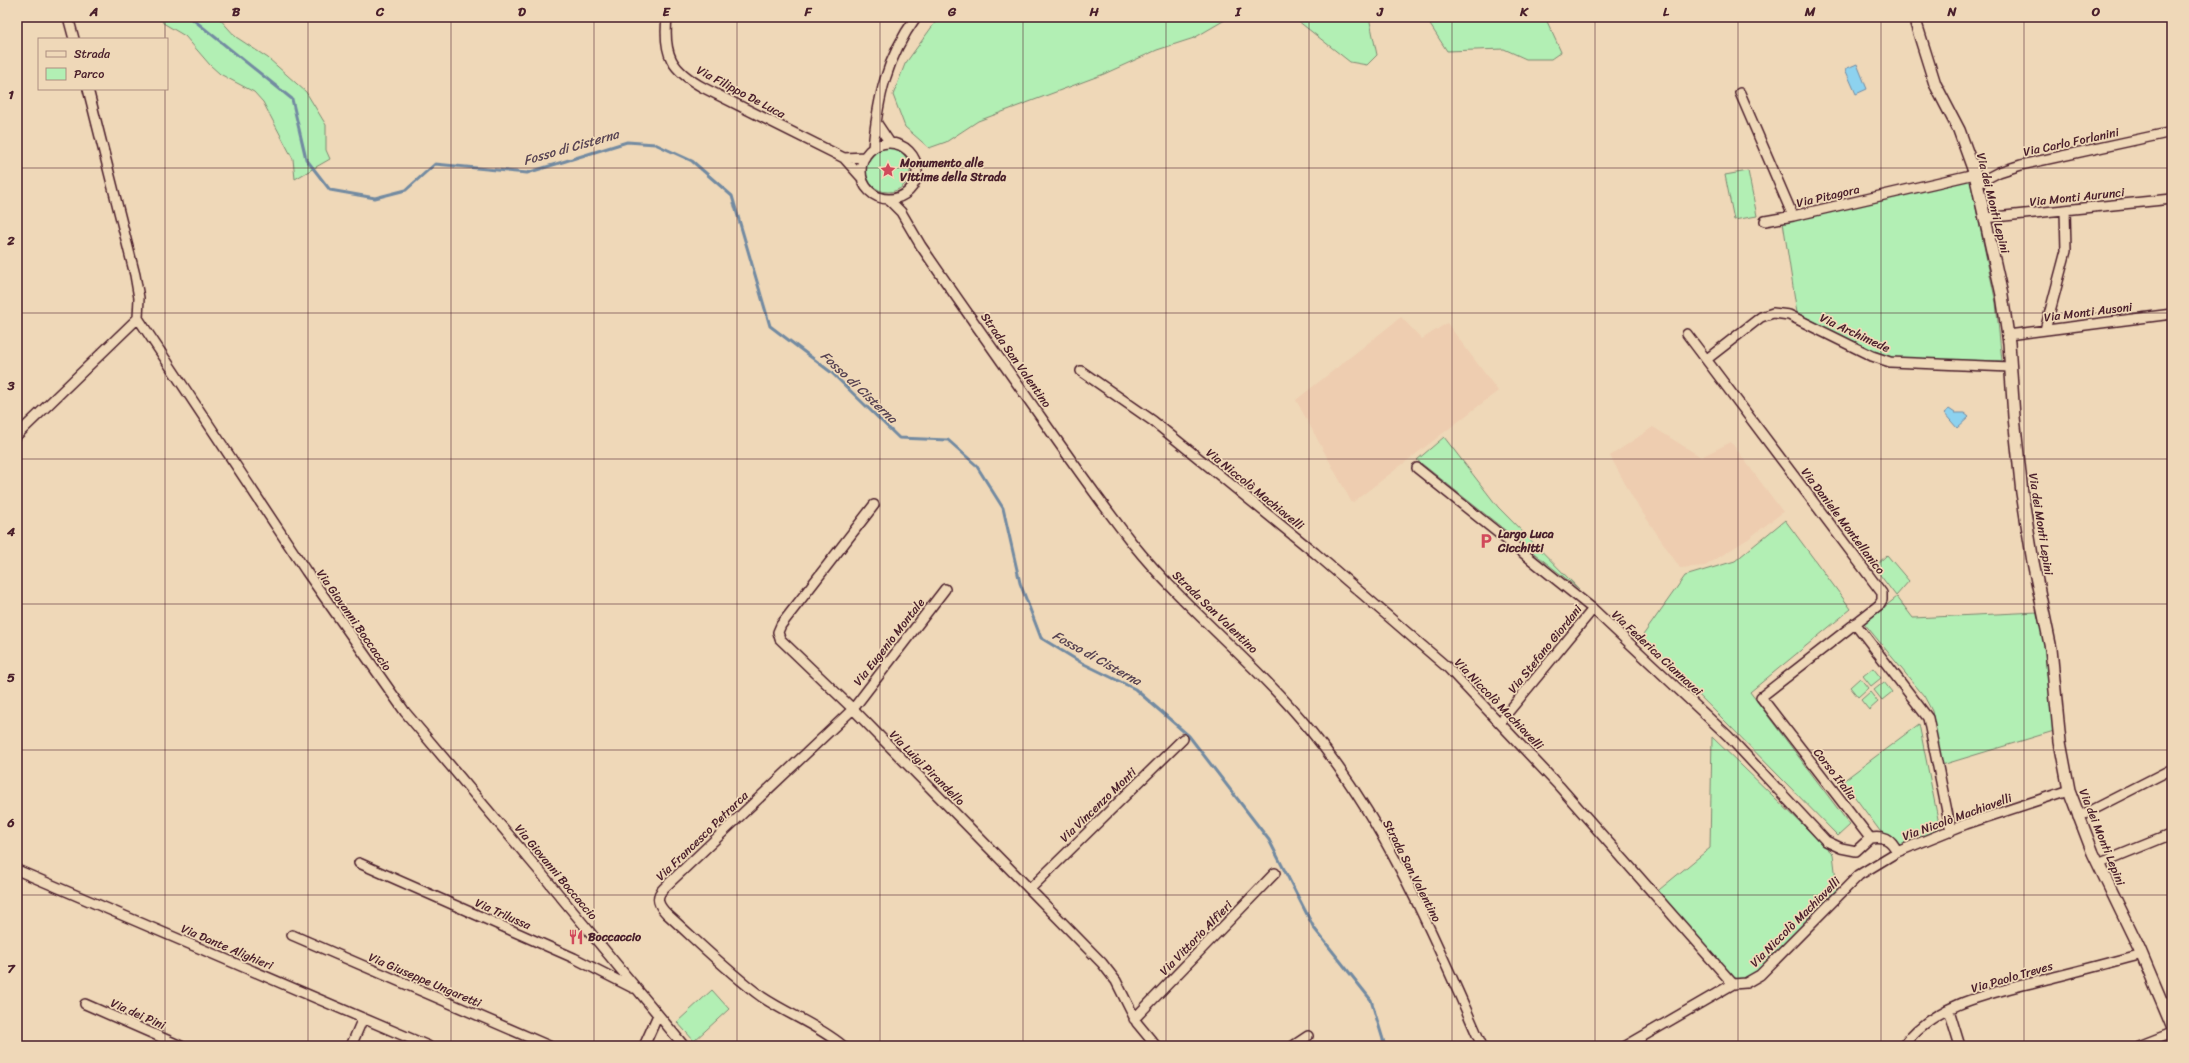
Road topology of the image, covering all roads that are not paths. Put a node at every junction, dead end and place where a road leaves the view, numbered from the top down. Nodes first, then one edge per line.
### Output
1 (68, 17) edge
2 (667, 17) edge
3 (916, 17) edge
4 (1914, 17) edge
5 (74, 38) edge
6 (88, 90) edge
7 (1740, 94) dead end
8 (876, 122) junction
9 (2172, 132) edge
10 (890, 143) junction
11 (873, 148) junction
12 (865, 157) junction
13 (844, 158) junction
14 (862, 178) junction
15 (1976, 179) junction
16 (904, 194) junction
17 (888, 199) junction
18 (2172, 199) edge
19 (2065, 210) junction
20 (901, 212) junction
21 (1793, 216) junction
22 (1985, 218) junction
23 (1765, 221) dead end
24 (2172, 314) edge
25 (138, 318) junction
26 (2045, 330) junction
27 (1688, 334) dead end
28 (2008, 335) junction
29 (1707, 359) junction
30 (2010, 367) junction
31 (1082, 371) dead end
32 (17, 436) edge
33 (1417, 468) dead end
34 (874, 505) dead end
35 (945, 589) dead end
36 (1593, 609) junction
37 (1855, 623) junction
38 (1761, 697) joint
39 (853, 709) junction
40 (1500, 722) junction
41 (1183, 739) dead end
42 (2172, 769) edge
43 (2068, 790) junction
44 (2078, 817) junction
45 (1951, 830) junction
46 (2172, 834) edge
47 (1870, 838) junction
48 (1897, 852) junction
49 (359, 863) dead end
50 (2098, 864) junction
51 (17, 870) edge
52 (1275, 873) dead end
53 (1859, 875) joint
54 (1030, 889) junction
55 (292, 935) dead end
56 (2142, 954) junction
57 (1734, 984) junction
58 (636, 990) junction
59 (2167, 1002) edge
60 (85, 1004) dead end
61 (1949, 1010) junction
62 (658, 1015) junction
63 (363, 1018) junction
64 (1134, 1019) junction
65 (2172, 1026) edge
66 (2172, 1033) edge
67 (1308, 1036) dead end
68 (181, 1046) edge
69 (351, 1046) edge
70 (428, 1046) edge
71 (549, 1046) edge
72 (644, 1046) edge
73 (684, 1046) edge
74 (843, 1046) edge
75 (1156, 1046) edge
76 (1293, 1046) edge
77 (1482, 1046) edge
78 (1626, 1046) edge
79 (1902, 1046) edge
80 (1960, 1046) edge
81 (2139, 1046) edge

1 - 5 street
2 - 13 street, Via Filippo De Luca
3 - 8 street
4 - 15 street, Via dei Monti Lepini
6 - 25 street
7 - 21 street, Via Pitagora
8 - 10 street
8 - 11 street
9 - 15 street, Via Carlo Forlanini
10 - 11 street
10 - 16 street
11 - 12 street
12 - 13 street
12 - 14 street
13 - 14 street
14 - 17 street
15 - 21 street, Via Pitagora
15 - 22 street, Via dei Monti Lepini
16 - 17 street
16 - 20 street
17 - 20 street, Strada San Valentino
18 - 19 street, Via Monti Aurunci
19 - 22 street, Via Monti Aurunci
19 - 26 street
20 - 77 street, Strada San Valentino
21 - 23 street
22 - 28 street, Via dei Monti Lepini
24 - 26 street, Via Monti Ausoni
25 - 32 street
25 - 58 street, Via Giovanni Boccaccio
26 - 28 street, Via Monti Ausoni
27 - 29 street, Via Daniele Montellanico
28 - 30 street, Via dei Monti Lepini
29 - 30 street, Via Archimede
29 - 37 street, Via Daniele Montellanico
30 - 43 street, Via dei Monti Lepini
31 - 40 street, Via Niccolò Machiavelli
33 - 36 street, Via Federica Ciannavei
34 - 39 street, Via Luigi Pirandello
35 - 39 street, Via Eugenio Montale
36 - 40 street, Via Stefano Giordani
36 - 47 street, Via Federica Ciannavei
37 - 38 street, Via Daniele Montellanico
37 - 45 street
38 - 47 street, Corso Italia
39 - 54 street, Via Luigi Pirandello
39 - 74 street, Via Francesco Petrarca
40 - 57 street, Via Niccolò Machiavelli
41 - 54 street, Via Vincenzo Monti
42 - 44 street
43 - 44 street, Via dei Monti Lepini
43 - 45 street, Via Nicolò Machiavelli
44 - 50 street, Via dei Monti Lepini
45 - 48 street, Via Nicolò Machiavelli
46 - 50 street
47 - 48 street
48 - 53 street, Via Nicolò Machiavelli
49 - 58 street, Via Trilussa
50 - 56 street, Via dei Monti Lepini
51 - 63 street, Via Dante Alighieri
52 - 64 street, Via Vittorio Alfieri
53 - 57 street, Via Niccolò Machiavelli
54 - 64 street, Via Luigi Pirandello
55 - 71 street, Via Giuseppe Ungaretti
56 - 59 street, Via dei Monti Lepini
56 - 61 street, Via Paolo Treves
57 - 78 street
58 - 62 street, Via Giovanni Boccaccio
59 - 65 street, Via dei Monti Lepini
60 - 68 street, Via dei Pini
61 - 79 street, Via Paolo Treves
61 - 80 street
62 - 72 street
62 - 73 street, Via Giovanni Boccaccio
63 - 69 street
63 - 70 street, Via Dante Alighieri
64 - 75 street, Via Luigi Pirandello
66 - 81 street
67 - 76 street

